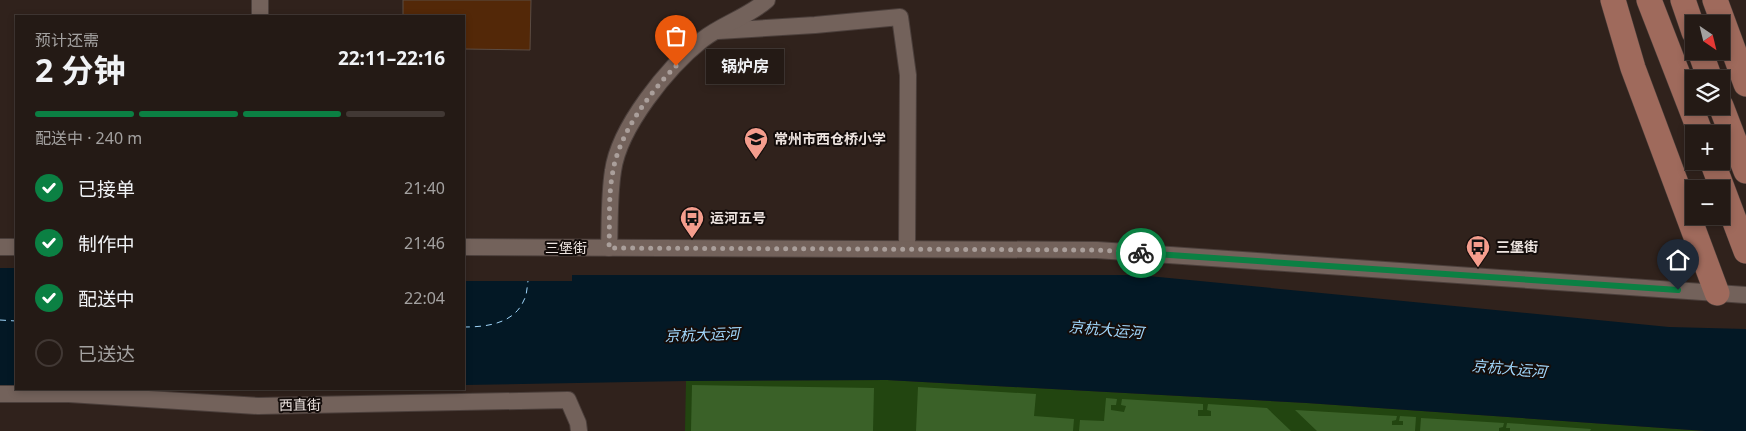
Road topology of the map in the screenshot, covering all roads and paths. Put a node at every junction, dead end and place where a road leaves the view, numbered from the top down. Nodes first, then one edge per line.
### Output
1 (260, 0) edge
2 (767, 0) edge
3 (1613, 0) edge
4 (1650, 0) edge
5 (1683, 0) edge
6 (1715, 0) edge
7 (260, 15) edge
8 (1688, 15) edge
9 (718, 30) junction
10 (1746, 84) edge
11 (1724, 115) edge
12 (1698, 125) edge
13 (1715, 170) edge
14 (1746, 171) edge
15 (0, 247) edge
16 (15, 247) edge
17 (465, 247) edge
18 (609, 248) junction
19 (907, 249) junction
20 (1746, 251) edge
21 (1717, 293) junction
22 (1746, 295) edge
23 (0, 394) edge
24 (580, 431) edge

1 - 7 street
2 - 9 street
3 - 21 main road
4 - 12 main road
5 - 8 main road
6 - 10 main road
9 - 18 street
9 - 19 street
11 - 14 main road
13 - 20 main road
15 - 16 street
17 - 18 street, 三堡街
18 - 19 street, 三堡街
19 - 21 street, 三堡街
21 - 22 street, 三堡街
23 - 24 street, 西直街

